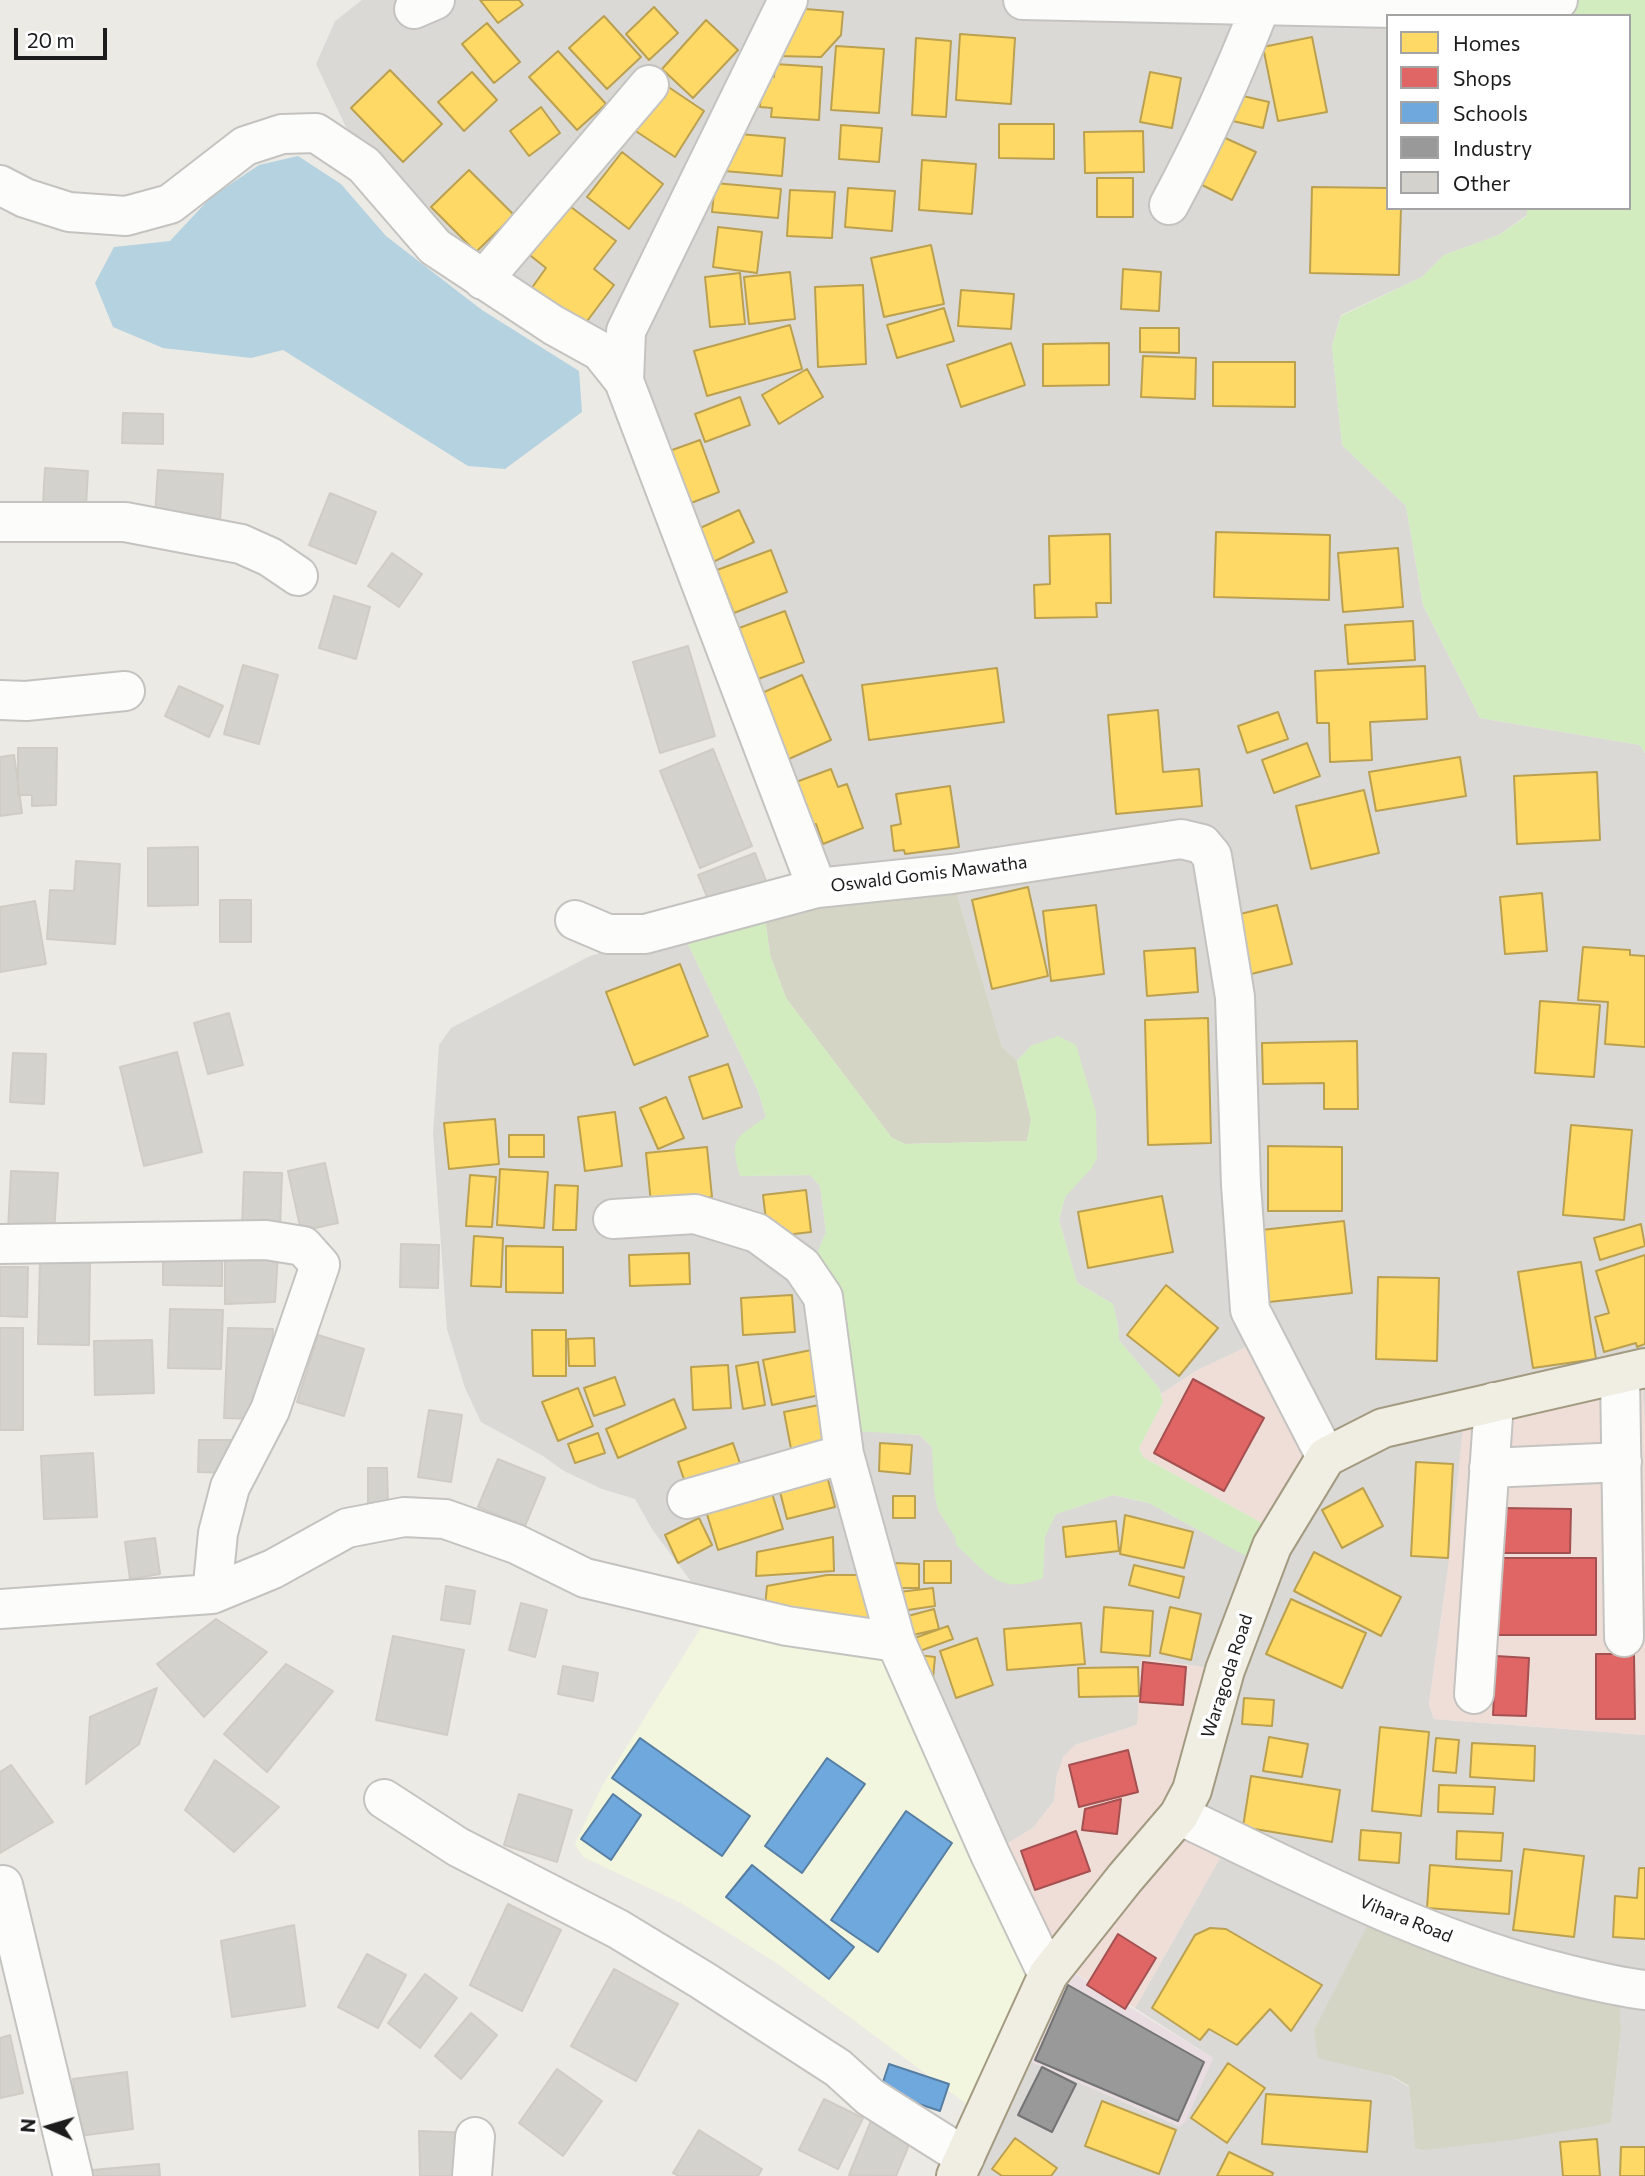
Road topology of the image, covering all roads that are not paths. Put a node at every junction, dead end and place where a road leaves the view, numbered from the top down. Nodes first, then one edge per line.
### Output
1 (788, 0) edge
2 (1023, 0) edge
3 (1558, 0) edge
4 (1261, 5) junction
5 (649, 85) dead end
6 (0, 185) edge
7 (1168, 205) dead end
8 (483, 280) junction
9 (624, 381) junction
10 (0, 522) edge
11 (298, 576) dead end
12 (125, 691) dead end
13 (0, 700) edge
14 (817, 888) junction
15 (575, 920) dead end
16 (613, 1219) dead end
17 (0, 1244) edge
18 (1633, 1371) edge
19 (1494, 1402) junction
20 (844, 1454) junction
21 (1326, 1457) junction
22 (1622, 1462) junction
23 (1489, 1468) junction
24 (687, 1499) dead end
25 (212, 1594) junction
26 (0, 1609) edge
27 (1624, 1636) dead end
28 (896, 1642) junction
29 (1474, 1694) dead end
30 (384, 1799) dead end
31 (1179, 1815) junction
32 (3, 1885) dead end
33 (1048, 1975) junction
34 (1645, 1990) edge
35 (475, 2137) dead end
36 (961, 2167) edge
37 (73, 2176) edge
38 (472, 2176) edge

1 - 9 street
2 - 4 street
3 - 4 street
4 - 7 street
5 - 8 street
6 - 8 street, Oswald Gomis Mawatha
8 - 9 street, Oswald Gomis Mawatha
9 - 14 street, Oswald Gomis Mawatha
10 - 11 street
12 - 13 street
14 - 15 street
14 - 21 street, Oswald Gomis Mawatha
16 - 20 street
17 - 25 street
18 - 19 main road
18 - 22 street
19 - 21 main road
19 - 23 street
20 - 24 street
20 - 28 street
21 - 31 main road, Waragoda Road
22 - 23 street
22 - 27 street
23 - 29 street
25 - 26 street
25 - 28 street
28 - 33 street
30 - 36 street
31 - 33 main road, Waragoda Road
31 - 34 street, Vihara Road
32 - 37 street
33 - 36 main road, Waragoda Road
35 - 38 street

